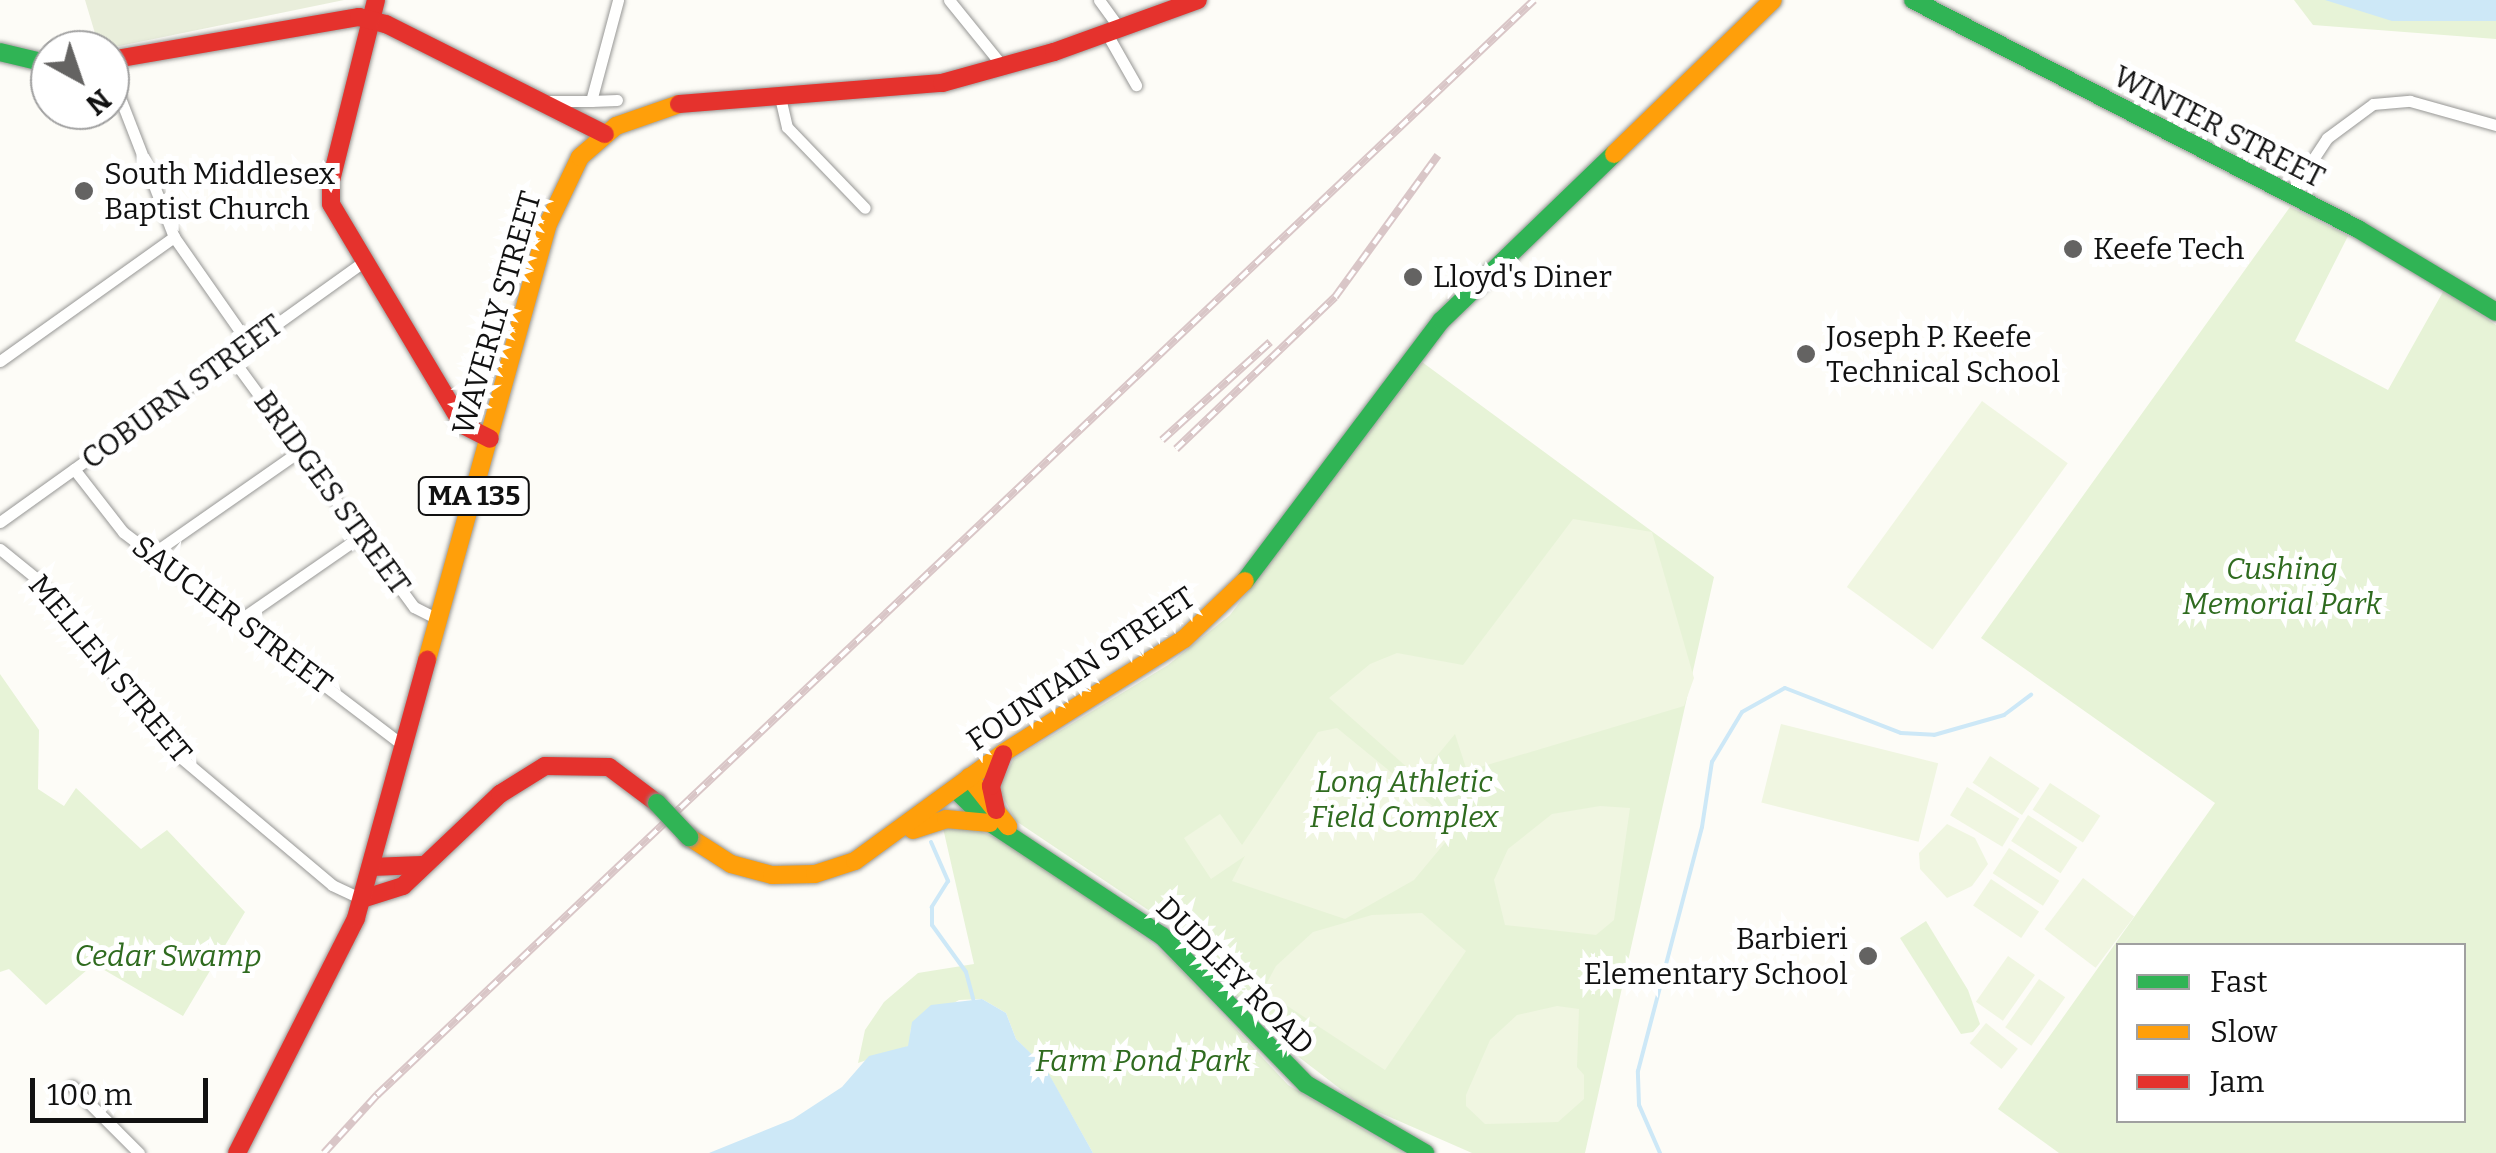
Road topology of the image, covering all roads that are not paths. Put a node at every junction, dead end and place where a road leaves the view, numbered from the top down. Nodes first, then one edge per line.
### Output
1 (618, 0) edge
2 (950, 0) edge
3 (1099, 0) edge
4 (1774, 0) edge
5 (1913, 0) edge
6 (1188, 2) edge
7 (1936, 5) edge
8 (374, 10) edge
9 (1113, 31) junction
10 (0, 52) edge
11 (130, 56) edge
12 (30, 59) edge
13 (1004, 68) junction
14 (1136, 85) dead end
15 (780, 97) junction
16 (592, 100) junction
17 (616, 100) dead end
18 (540, 101) junction
19 (2496, 125) edge
20 (128, 130) edge
21 (605, 134) junction
22 (2290, 194) junction
23 (865, 208) dead end
24 (174, 237) junction
25 (363, 262) junction
26 (2496, 312) edge
27 (249, 344) junction
28 (232, 356) junction
29 (0, 361) edge
30 (490, 438) junction
31 (301, 450) junction
32 (74, 470) junction
33 (0, 522) edge
34 (362, 535) junction
35 (0, 549) edge
36 (152, 554) junction
37 (440, 620) junction
38 (238, 621) junction
39 (406, 747) junction
40 (1003, 753) junction
41 (962, 783) junction
42 (994, 819) junction
43 (885, 844) junction
44 (432, 860) junction
45 (371, 867) junction
46 (362, 899) junction
47 (72, 1086) dead end
48 (140, 1153) edge
49 (238, 1153) edge
50 (1424, 1153) edge

1 - 16 street
2 - 13 street
3 - 9 street
4 - 40 street, FOUNTAIN STREET
5 - 7 street, WINTER STREET
6 - 9 street, WAVERLY STREET / MA 135
7 - 22 street, WINTER STREET
8 - 11 street
8 - 18 street
8 - 25 street
9 - 13 street, WAVERLY STREET / MA 135
9 - 14 street
10 - 12 street
13 - 15 street, WAVERLY STREET / MA 135
15 - 21 street, WAVERLY STREET / MA 135
15 - 23 street
16 - 17 street
16 - 18 street
18 - 21 street
19 - 22 street
20 - 24 street
21 - 30 street, WAVERLY STREET / MA 135
22 - 26 street, WINTER STREET
24 - 27 street
24 - 29 street
25 - 27 street, COBURN STREET
25 - 30 street
27 - 28 street, COBURN STREET
28 - 31 street, BRIDGES STREET
28 - 32 street, COBURN STREET
30 - 37 street, WAVERLY STREET / MA 135
31 - 34 street, BRIDGES STREET
31 - 36 street
32 - 33 street, COBURN STREET
32 - 36 street, SAUCIER STREET
34 - 37 street, BRIDGES STREET
34 - 38 street
35 - 46 street, MELLEN STREET
36 - 38 street, SAUCIER STREET
37 - 39 street, WAVERLY STREET / MA 135
38 - 39 street, SAUCIER STREET
39 - 45 street, WAVERLY STREET / MA 135
40 - 41 street, FOUNTAIN STREET
40 - 42 street
41 - 42 street, DUDLEY ROAD
41 - 43 street, FOUNTAIN STREET
42 - 43 street
42 - 50 street, DUDLEY ROAD
43 - 44 street, FOUNTAIN STREET, bridge
44 - 45 street
44 - 46 street, FOUNTAIN STREET
45 - 46 street, WAVERLY STREET / MA 135
46 - 49 street, WAVERLY STREET / MA 135
47 - 48 street

